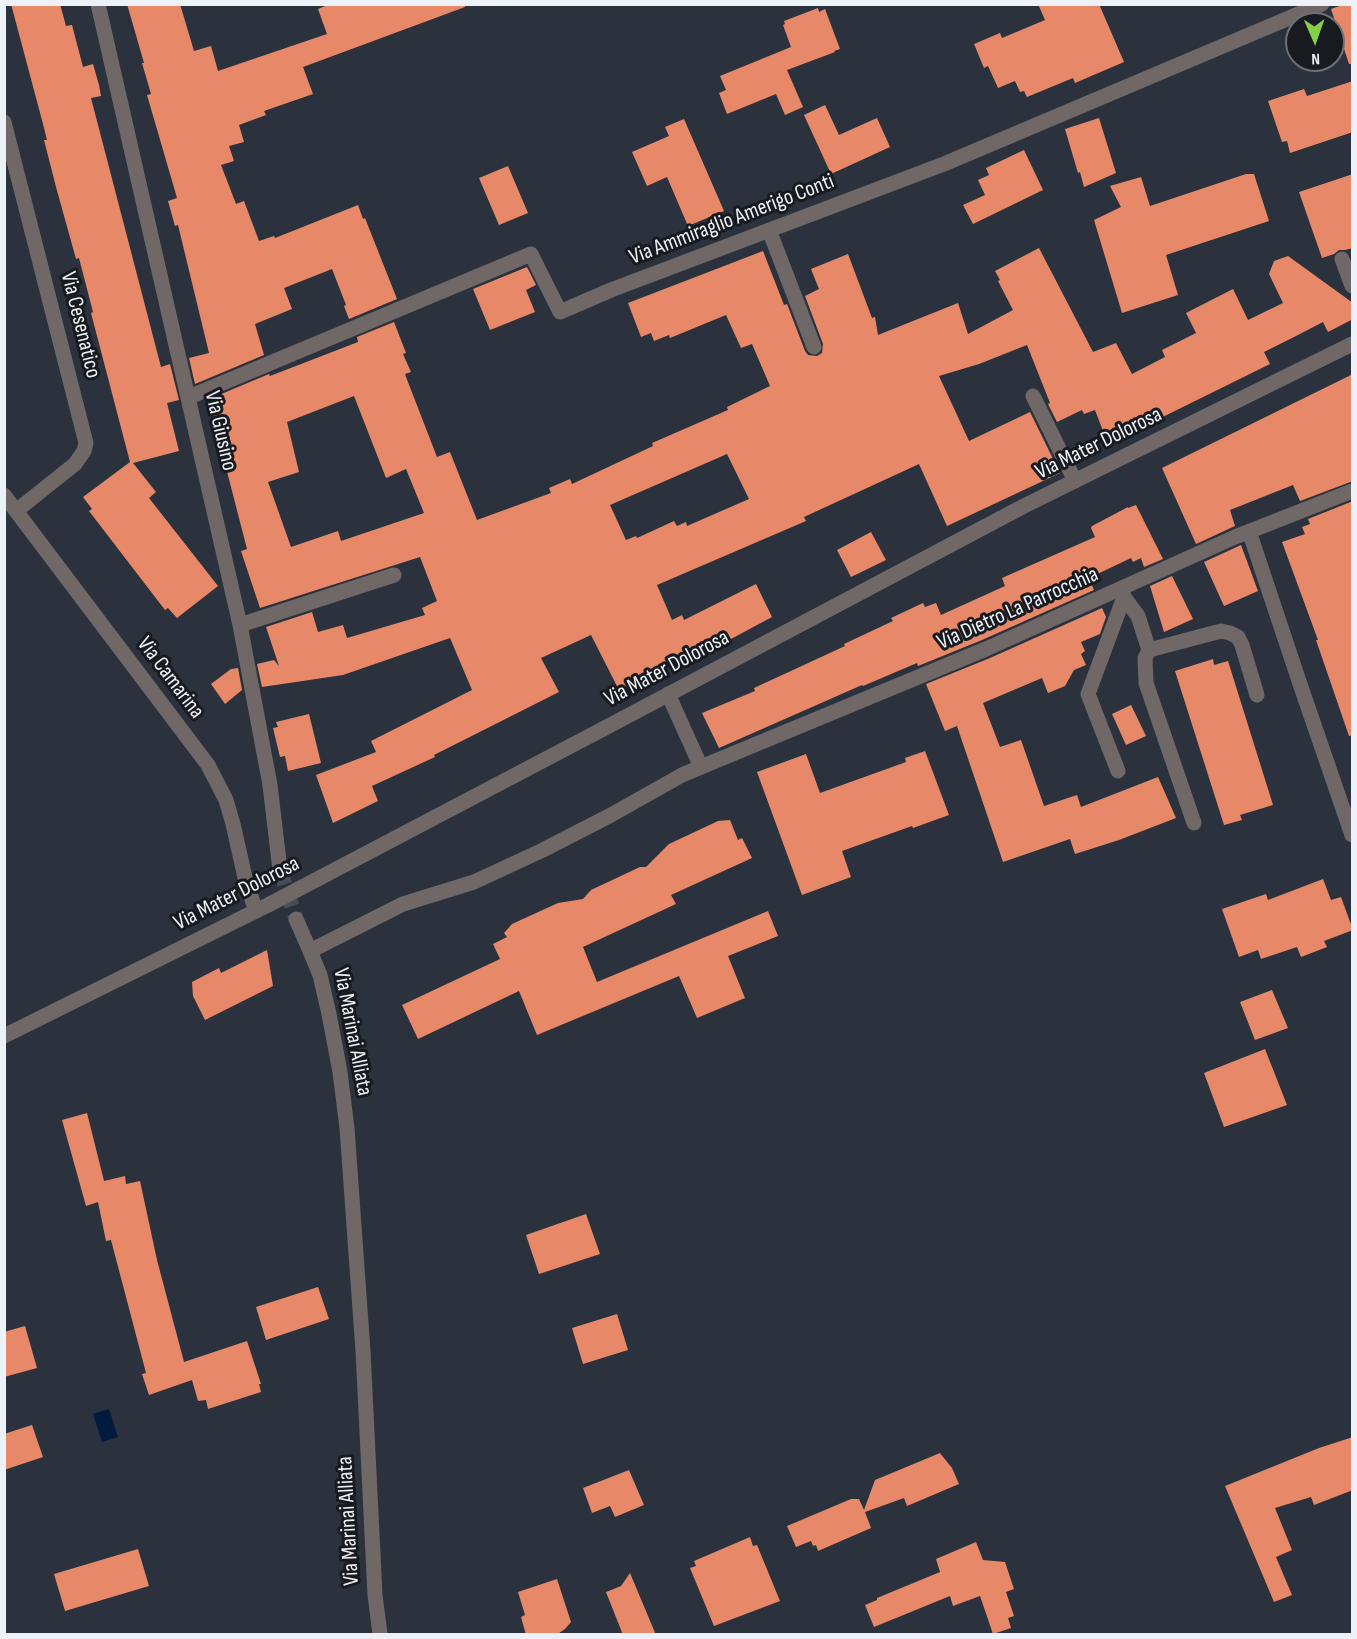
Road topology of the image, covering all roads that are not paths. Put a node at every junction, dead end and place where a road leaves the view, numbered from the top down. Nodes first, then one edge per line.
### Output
1 (98, 4) edge
2 (1322, 4) edge
3 (4, 122) edge
4 (769, 230) junction
5 (1342, 259) dead end
6 (1353, 286) edge
7 (1353, 345) edge
8 (814, 347) dead end
9 (1033, 396) dead end
10 (189, 397) junction
11 (1075, 481) junction
12 (1353, 490) edge
13 (4, 495) edge
14 (16, 511) junction
15 (1249, 531) junction
16 (394, 575) dead end
17 (1123, 592) junction
18 (240, 625) junction
19 (1149, 650) junction
20 (668, 694) junction
21 (1257, 695) dead end
22 (701, 767) junction
23 (1118, 771) dead end
24 (1194, 823) dead end
25 (1353, 835) edge
26 (280, 870) tunnel mouth
27 (263, 907) junction
28 (296, 919) tunnel mouth
29 (310, 951) junction
30 (4, 1036) edge
31 (380, 1635) edge

1 - 10 street, Via Giusino
2 - 4 street, Via Ammiraglio Amerigo Conti
3 - 14 street, Via Cesenatico
4 - 8 street
4 - 10 street, Via Ammiraglio Amerigo Conti
5 - 6 street
7 - 11 street, Via Mater Dolorosa
9 - 11 street
10 - 18 street, Via Giusino
11 - 20 street, Via Mater Dolorosa
12 - 15 street, Via Dietro La Parrocchia
13 - 14 street, Via Camarina
14 - 27 street, Via Camarina
15 - 17 street, Via Dietro La Parrocchia
15 - 25 street
16 - 18 street
17 - 19 street
17 - 22 street, Via Dietro La Parrocchia
17 - 23 street
18 - 26 street, Via Giusino
19 - 21 street
19 - 24 street
20 - 22 street
20 - 27 street, Via Mater Dolorosa, bridge
22 - 29 street, Via Marinai Alliata
27 - 30 street, Via Mater Dolorosa
28 - 29 street
29 - 31 street, Via Marinai Alliata

